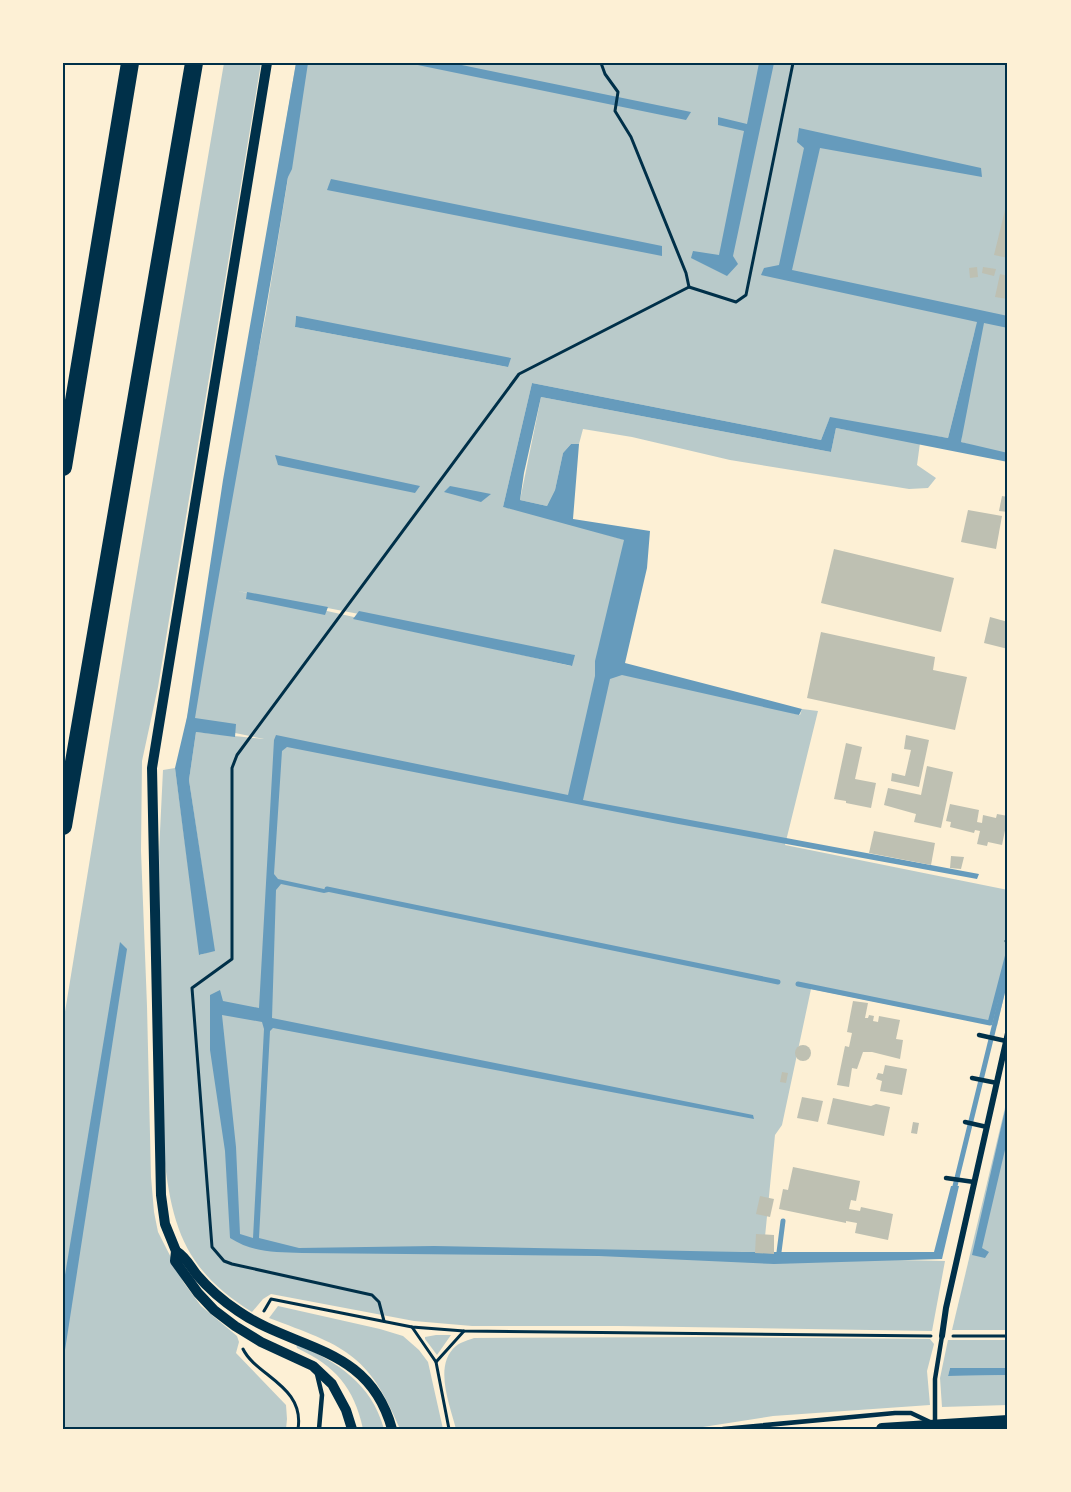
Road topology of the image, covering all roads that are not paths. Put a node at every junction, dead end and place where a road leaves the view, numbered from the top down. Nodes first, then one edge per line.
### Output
1 (130, 63) edge
2 (194, 63) edge
3 (267, 63) edge
4 (63, 467) edge
5 (63, 826) edge
6 (1008, 1033) edge
7 (979, 1035) dead end
8 (1006, 1041) junction
9 (972, 1078) dead end
10 (997, 1083) junction
11 (965, 1122) dead end
12 (987, 1127) junction
13 (946, 1178) dead end
14 (974, 1182) junction
15 (176, 1251) junction
16 (942, 1336) joint
17 (313, 1366) junction
18 (1008, 1421) edge
19 (936, 1427) edge
20 (318, 1429) edge
21 (352, 1429) edge
22 (392, 1429) edge
23 (723, 1429) edge
24 (882, 1429) edge

1 - 4 highway
2 - 5 highway
3 - 15 street
6 - 8 street
7 - 8 lane
8 - 10 street
9 - 10 lane
10 - 12 street
11 - 12 lane
12 - 14 street
13 - 14 lane
14 - 16 street
15 - 17 street
15 - 22 street
16 - 19 lane
17 - 20 lane
17 - 21 street
18 - 19 main road
19 - 23 lane
19 - 24 main road

